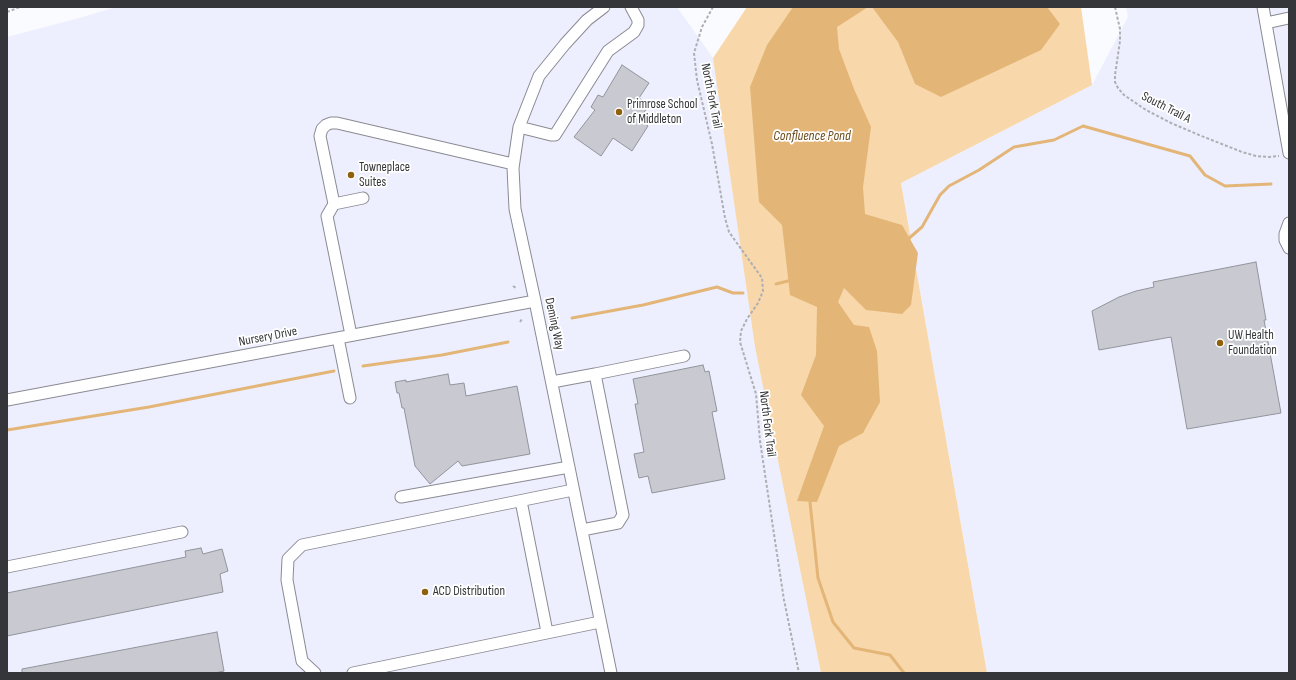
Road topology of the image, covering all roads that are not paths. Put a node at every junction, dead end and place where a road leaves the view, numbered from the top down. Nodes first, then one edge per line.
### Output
1 (604, 7) edge
2 (631, 7) edge
3 (1264, 7) edge
4 (1289, 18) edge
5 (1266, 23) junction
6 (519, 127) junction
7 (1288, 140) edge
8 (1286, 154) edge
9 (513, 164) junction
10 (363, 198) dead end
11 (334, 204) junction
12 (1289, 223) edge
13 (1289, 248) edge
14 (535, 301) junction
15 (351, 335) junction
16 (338, 338) junction
17 (684, 356) dead end
18 (595, 374) junction
19 (552, 382) junction
20 (350, 398) dead end
21 (7, 400) edge
22 (569, 468) junction
23 (574, 490) junction
24 (401, 497) dead end
25 (521, 501) junction
26 (582, 530) junction
27 (182, 532) dead end
28 (7, 567) edge
29 (600, 622) junction
30 (547, 632) junction
31 (315, 673) edge
32 (353, 673) edge
33 (611, 673) edge

1 - 6 street, Deming Way
2 - 6 street
3 - 5 street
4 - 5 street
5 - 7 street
6 - 9 street, Deming Way
7 - 8 street
9 - 11 street
9 - 14 street, Deming Way
10 - 11 street
11 - 15 street
12 - 13 street
14 - 15 street, Nursery Drive
14 - 19 street, Deming Way
15 - 16 street, Nursery Drive
16 - 20 street
16 - 21 street, Nursery Drive
17 - 18 street
18 - 19 street
18 - 26 street
19 - 22 street, Deming Way
22 - 23 street, Deming Way
22 - 24 street
23 - 25 street
23 - 26 street, Deming Way
25 - 30 street
25 - 31 street
26 - 29 street, Deming Way
27 - 28 street
29 - 30 street
29 - 33 street, Deming Way
30 - 32 street

